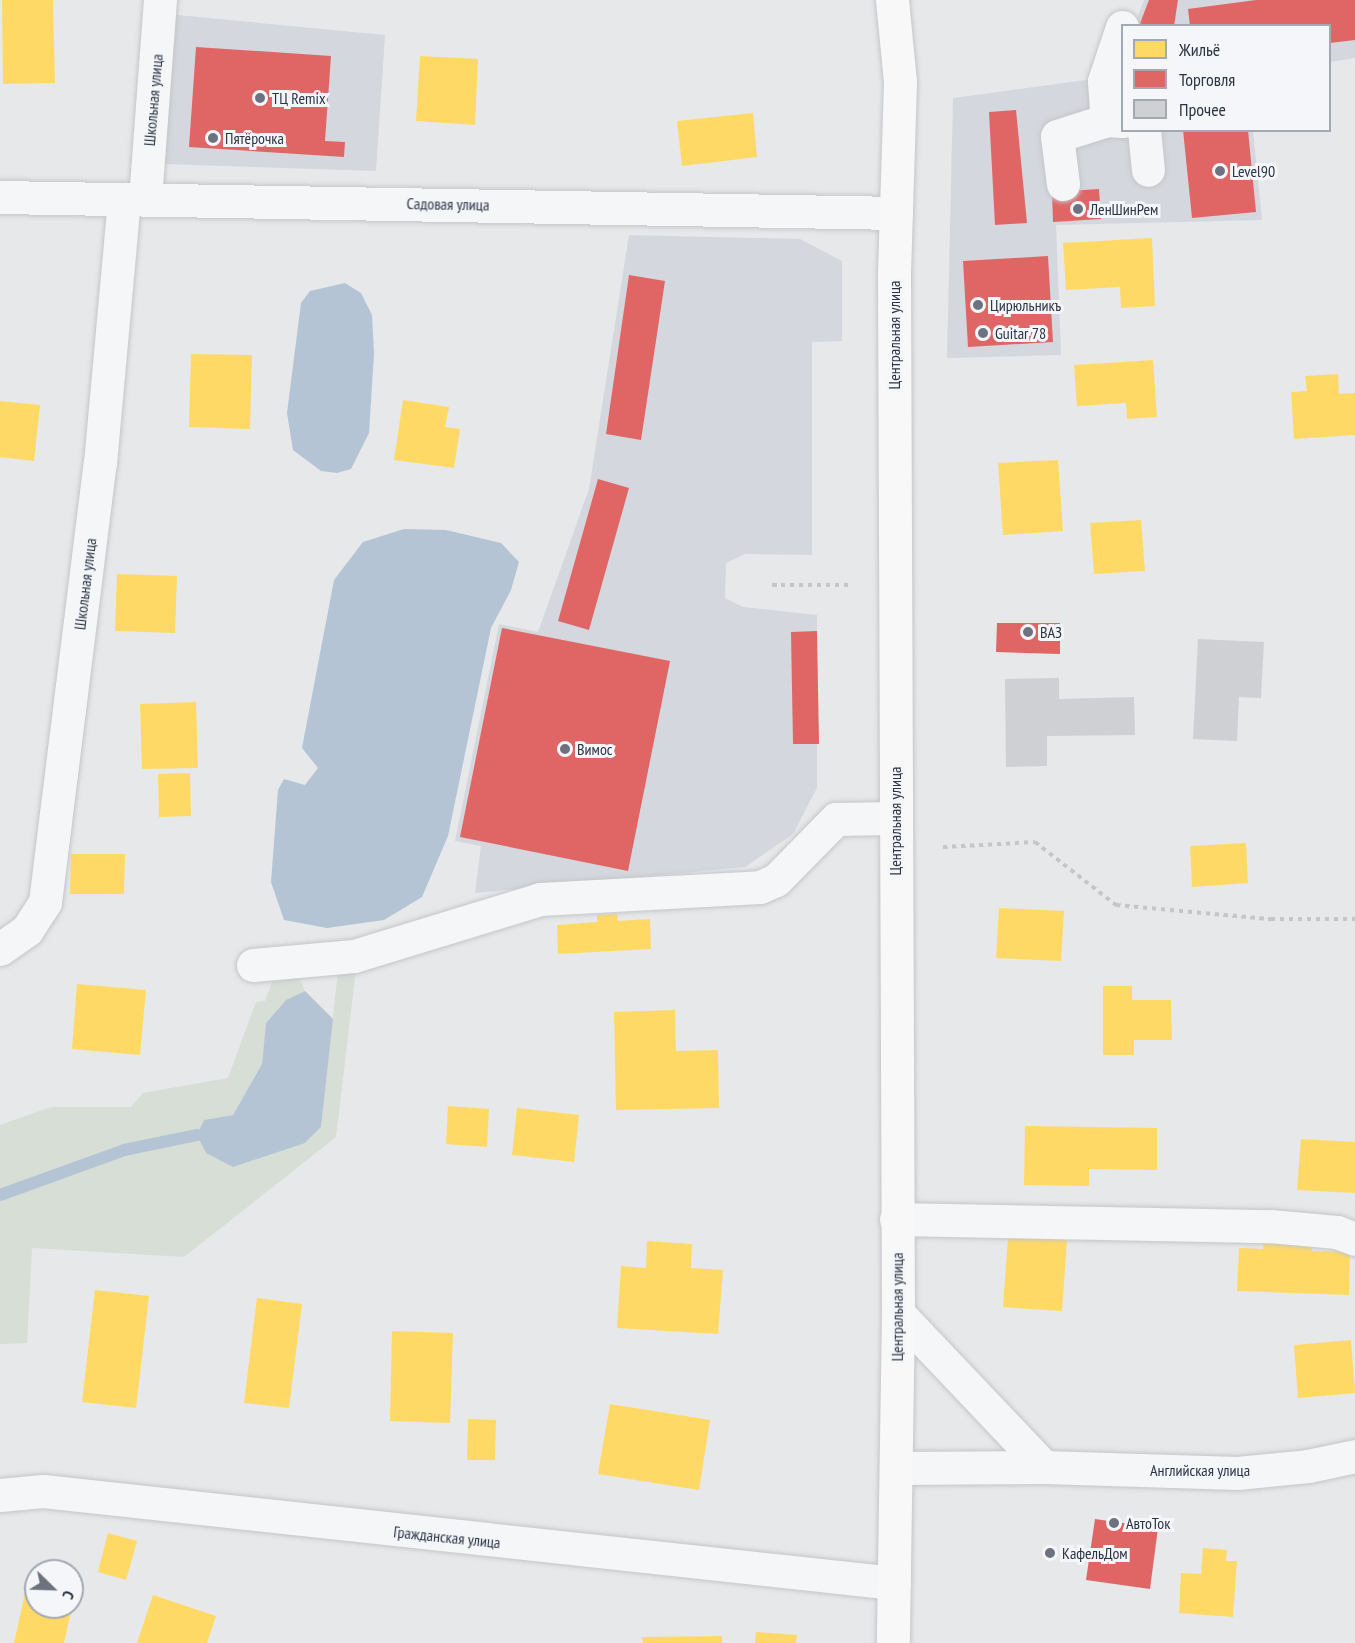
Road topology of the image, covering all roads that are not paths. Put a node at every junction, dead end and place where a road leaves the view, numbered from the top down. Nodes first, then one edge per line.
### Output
1 (160, 0) edge
2 (892, 0) edge
3 (1130, 0) edge
4 (1124, 24) edge
5 (1121, 32) edge
6 (1115, 120) edge
7 (1144, 132) edge
8 (1148, 170) dead end
9 (1063, 184) dead end
10 (0, 197) edge
11 (135, 200) junction
12 (896, 213) junction
13 (895, 818) junction
14 (0, 949) edge
15 (253, 965) dead end
16 (896, 1219) junction
17 (1355, 1239) edge
18 (898, 1313) junction
19 (1355, 1456) edge
20 (1044, 1467) junction
21 (896, 1468) junction
22 (0, 1495) edge
23 (894, 1583) junction
24 (893, 1643) edge

1 - 11 street, Школьная улица
2 - 12 main road, Центральная улица
3 - 4 street
5 - 6 street
6 - 9 street
7 - 8 street
10 - 11 street, Садовая улица
11 - 12 street, Садовая улица
11 - 14 street, Школьная улица
12 - 13 main road, Центральная улица
13 - 15 street
13 - 16 main road, Центральная улица
16 - 17 street
16 - 18 main road, Центральная улица
18 - 20 street
18 - 21 main road, Центральная улица
19 - 20 street, Английская улица
20 - 21 street, Английская улица
21 - 23 main road, Центральная улица
22 - 23 street, Гражданская улица
23 - 24 main road, Центральная улица

